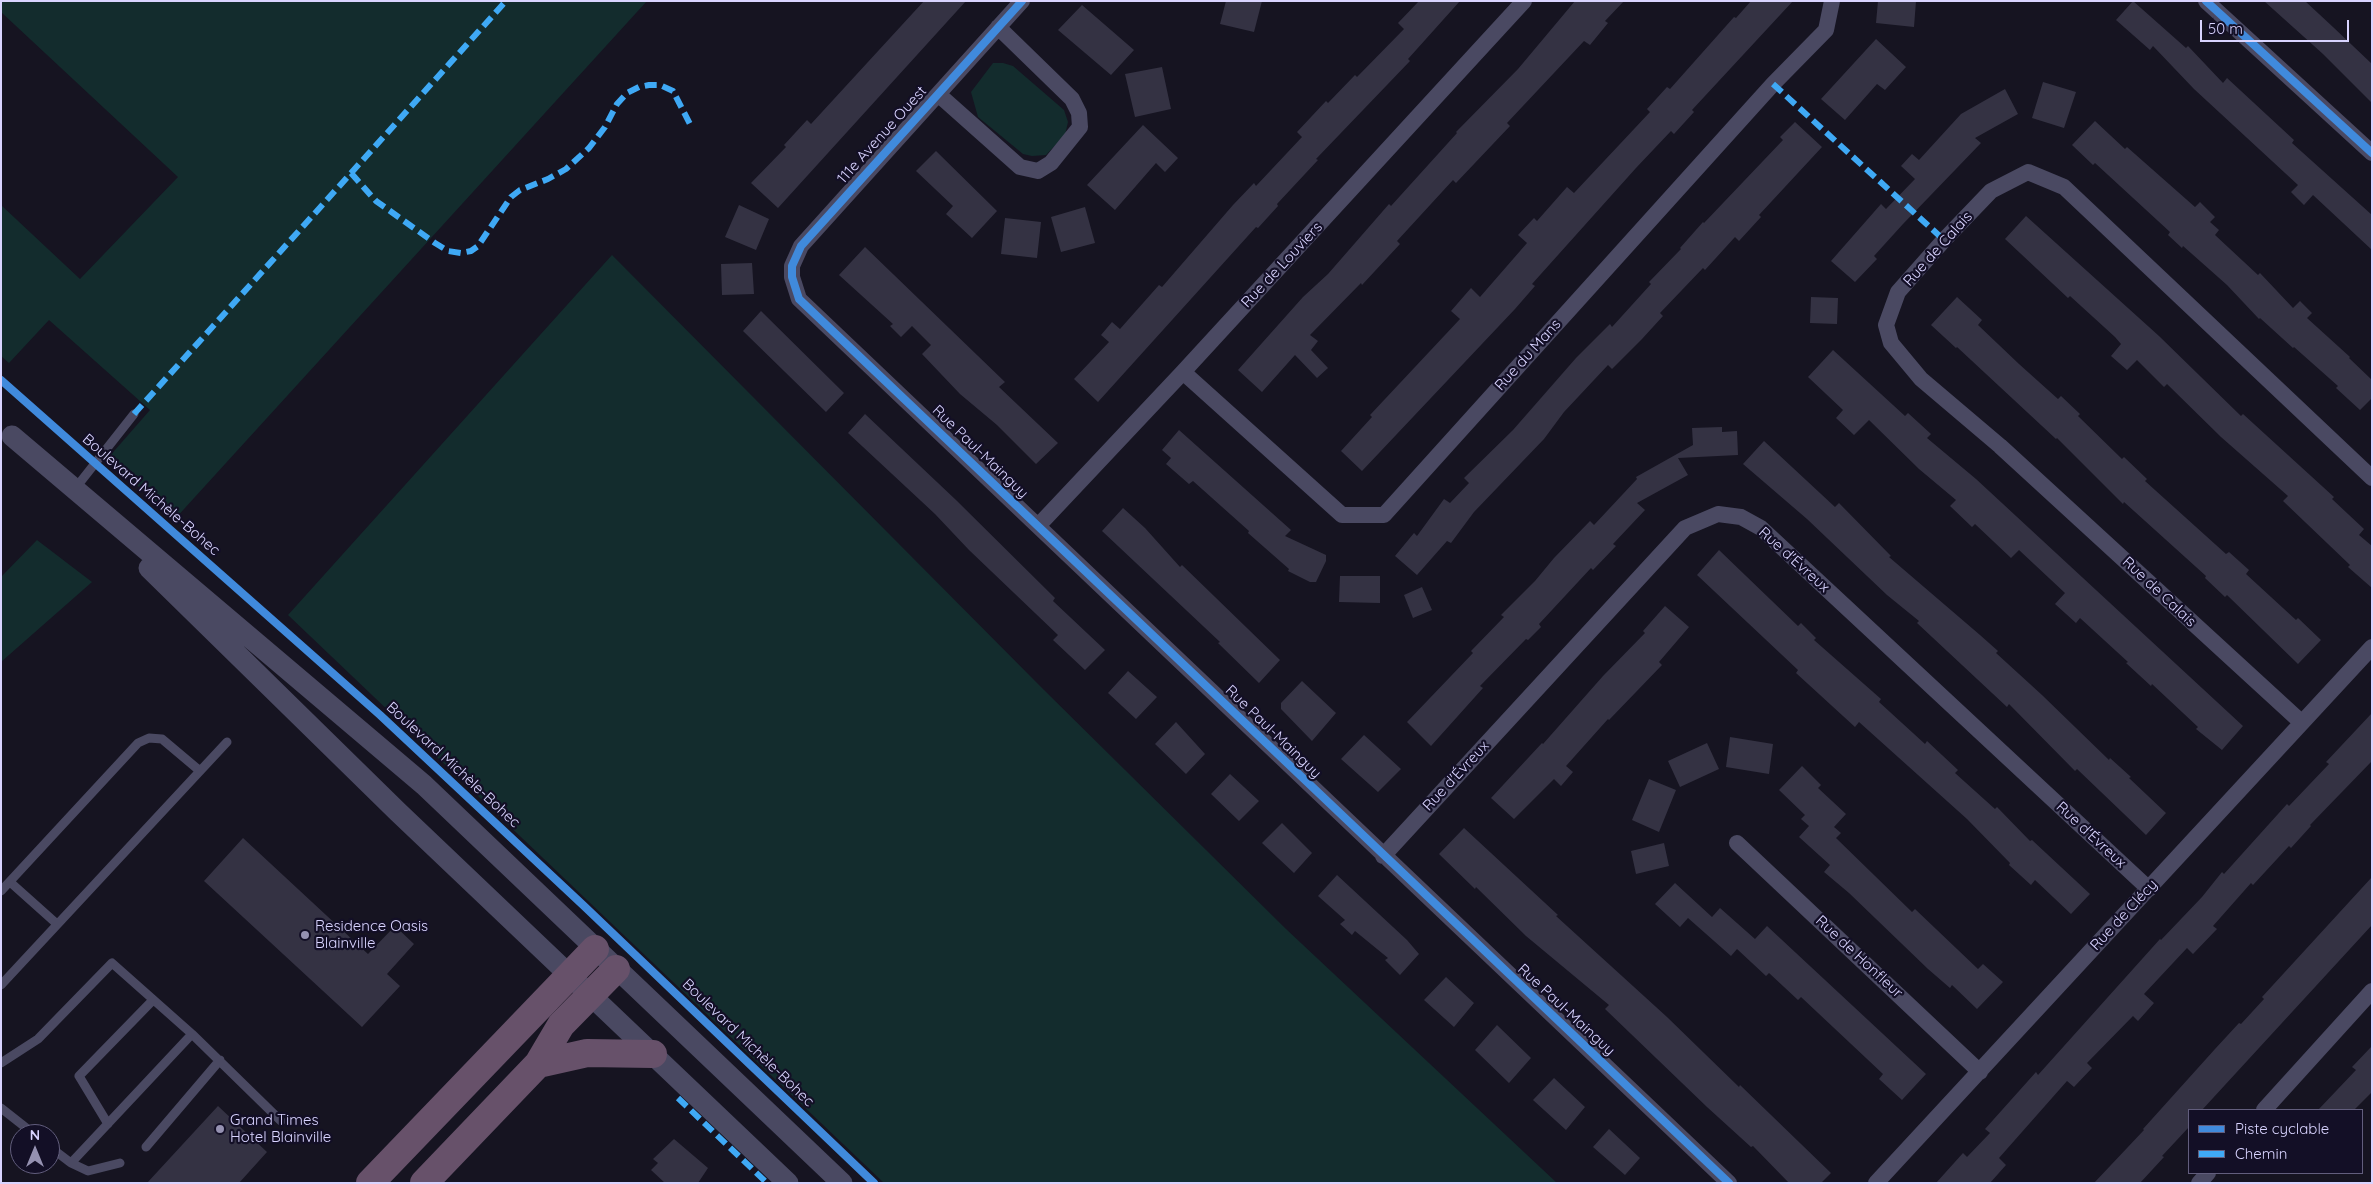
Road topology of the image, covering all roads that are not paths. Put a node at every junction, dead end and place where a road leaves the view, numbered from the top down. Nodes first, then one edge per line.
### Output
1 (1022, 1) edge
2 (1524, 1) edge
3 (1832, 1) edge
4 (2206, 1) edge
5 (998, 27) junction
6 (938, 94) junction
7 (2372, 153) edge
8 (799, 299) joint
9 (1183, 372) junction
10 (134, 414) dead end
11 (7, 431) edge
12 (2372, 478) edge
13 (73, 491) junction
14 (1038, 526) junction
15 (2372, 647) edge
16 (2301, 722) junction
17 (226, 742) dead end
18 (200, 771) junction
19 (1737, 843) dead end
20 (1383, 856) junction
21 (10, 882) junction
22 (2149, 889) junction
23 (1, 891) edge
24 (57, 924) junction
25 (595, 949) junction
26 (616, 969) junction
27 (570, 976) junction
28 (1, 985) edge
29 (2372, 991) edge
30 (591, 994) junction
31 (154, 1000) junction
32 (192, 1034) junction
33 (653, 1054) junction
34 (220, 1060) junction
35 (1, 1063) edge
36 (538, 1064) junction
37 (1980, 1072) junction
38 (1, 1108) edge
39 (2265, 1109) edge
40 (281, 1121) dead end
41 (21, 1124) edge
42 (108, 1124) junction
43 (146, 1148) dead end
44 (60, 1155) edge
45 (71, 1163) junction
46 (120, 1163) dead end
47 (370, 1183) edge
48 (424, 1183) edge
49 (788, 1183) edge
50 (842, 1183) edge
51 (1729, 1183) edge
52 (1876, 1183) edge

1 - 5 street, 111e Avenue Ouest
2 - 9 street, Rue de Louviers
3 - 9 street, Rue du Mans
4 - 7 street
5 - 6 street, 111e Avenue Ouest
5 - 6 street, 111e Avenue Ouest
6 - 8 street, 111e Avenue Ouest
8 - 14 street, Rue Paul-Mainguy
9 - 14 street, Rue de Louviers
10 - 13 lane
11 - 13 street
12 - 16 street, Rue de Calais
13 - 25 street
13 - 27 street
14 - 20 street, Rue Paul-Mainguy
15 - 16 street, Rue de Clécy
16 - 22 street, Rue de Clécy
17 - 18 lane
18 - 21 lane
18 - 24 lane
19 - 37 street, Rue de Honfleur
20 - 22 street, Rue d'Évreux
20 - 51 street, Rue Paul-Mainguy
21 - 23 lane
21 - 24 lane
22 - 37 street, Rue de Clécy
24 - 28 lane
25 - 26 street
25 - 27 highway
26 - 30 highway
26 - 50 street
27 - 30 street
27 - 47 highway
29 - 39 street
30 - 33 street
30 - 36 highway
31 - 32 lane
31 - 35 lane
31 - 42 lane
32 - 34 lane
32 - 42 lane
33 - 36 highway
33 - 49 street
34 - 40 lane
34 - 43 lane
36 - 48 highway
37 - 52 street, Rue de Clécy
38 - 41 lane
42 - 45 lane
44 - 45 lane
45 - 46 lane

